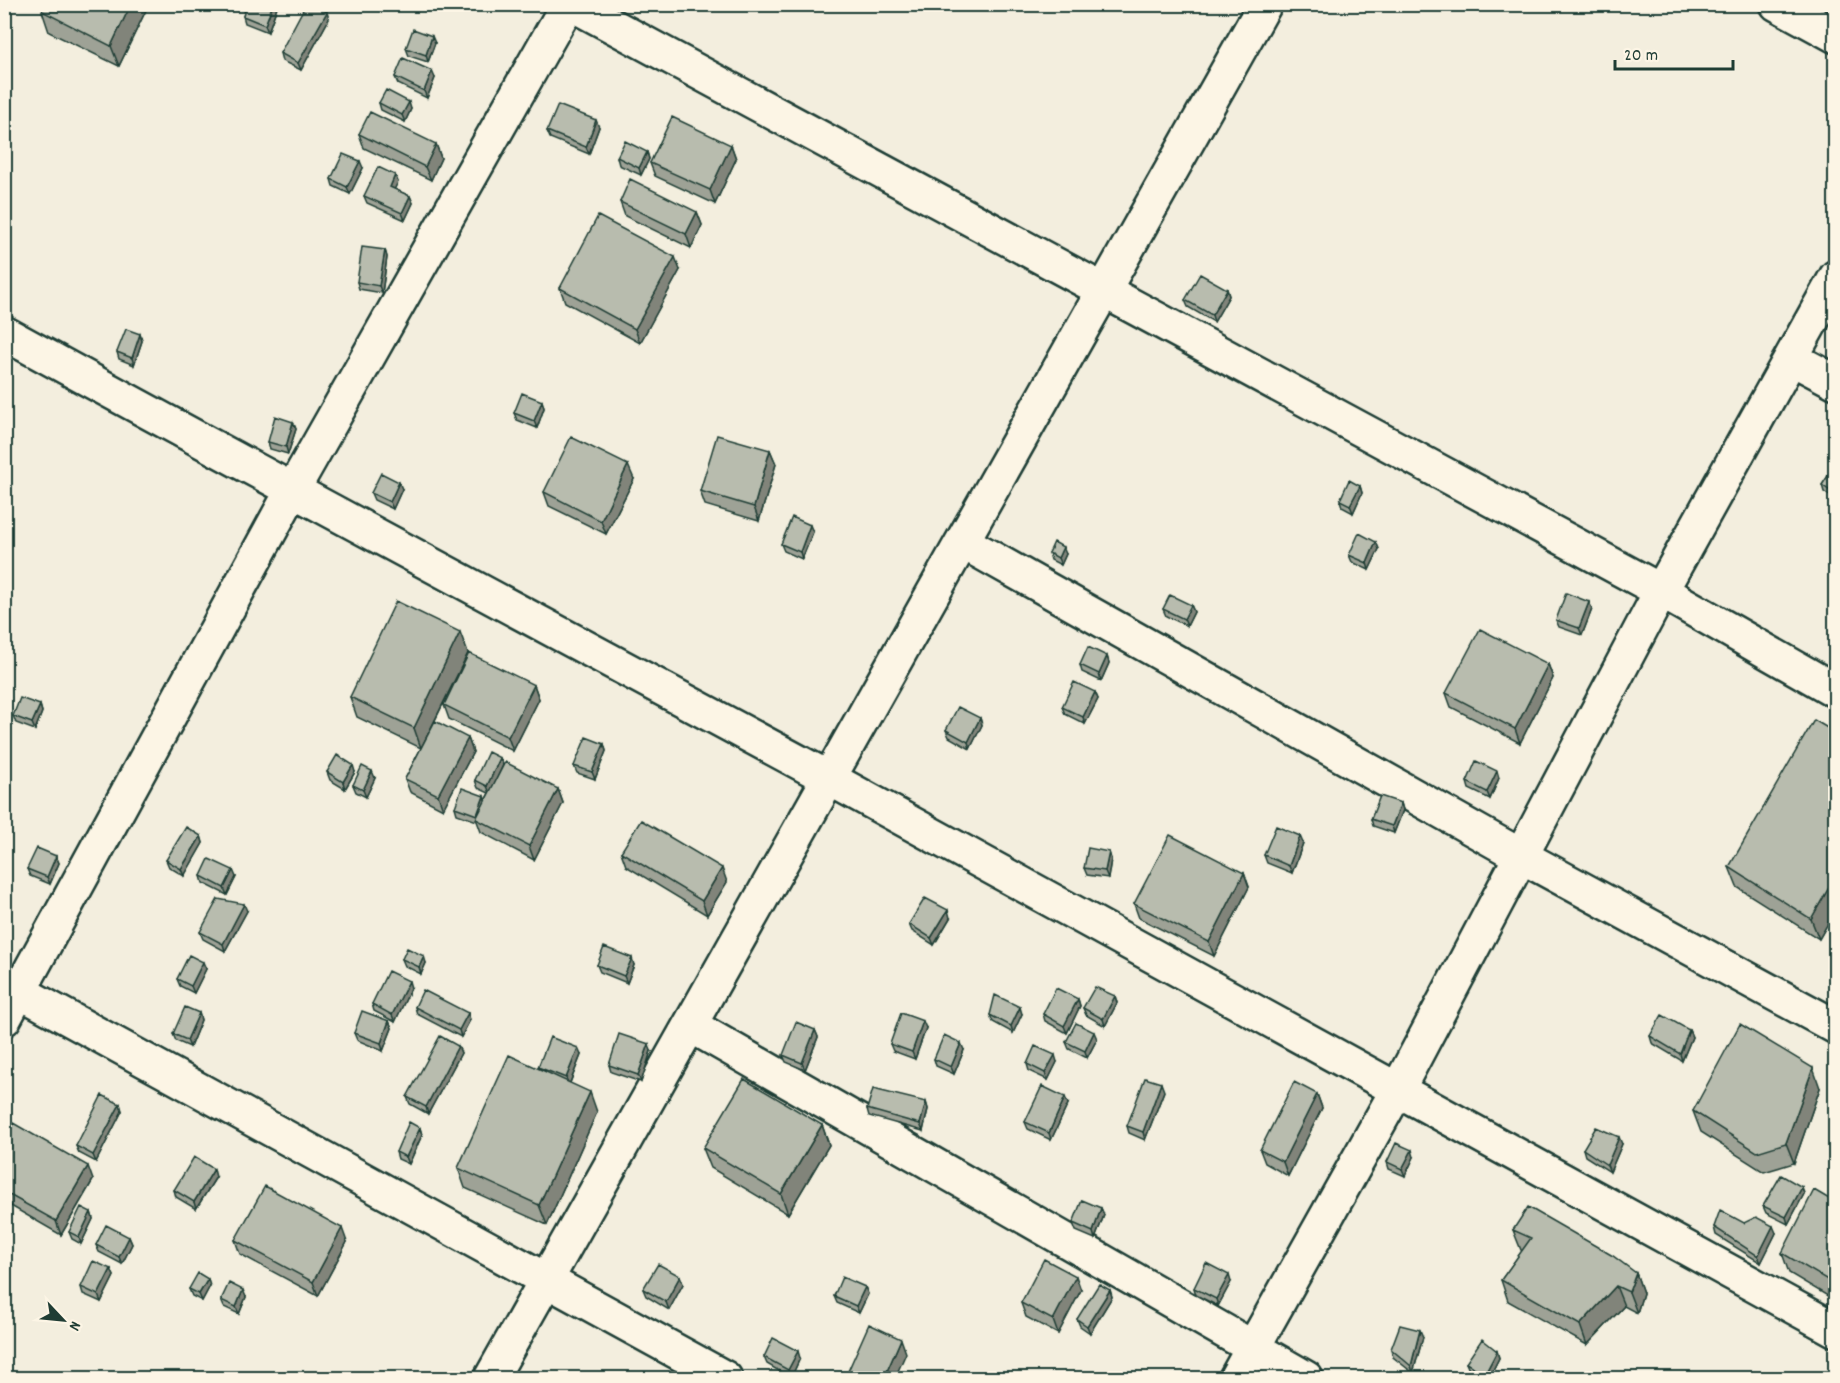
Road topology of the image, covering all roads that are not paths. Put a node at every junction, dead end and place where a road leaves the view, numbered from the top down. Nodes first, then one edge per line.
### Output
1 (570, 4) edge
2 (1265, 4) edge
3 (1777, 4) edge
4 (1836, 36) edge
5 (1836, 277) edge
6 (1104, 292) junction
7 (4, 333) edge
8 (1791, 358) junction
9 (1836, 382) edge
10 (292, 491) junction
11 (963, 542) junction
12 (1661, 591) junction
13 (1836, 691) edge
14 (830, 779) junction
15 (1521, 856) junction
16 (9, 997) edge
17 (690, 1025) junction
18 (1836, 1027) edge
19 (1399, 1088) junction
20 (546, 1281) junction
21 (1836, 1330) edge
22 (1253, 1348) junction
23 (491, 1378) edge
24 (725, 1378) edge
25 (1236, 1378) edge
26 (1306, 1378) edge

1 - 6 street
1 - 10 street
2 - 6 street
3 - 4 street
5 - 8 street
6 - 11 street
6 - 12 street
7 - 10 street
8 - 9 street
8 - 12 street
10 - 14 street
10 - 16 street
11 - 14 street
11 - 15 street
12 - 13 street
12 - 15 street
14 - 17 street
14 - 19 street
15 - 18 street
15 - 19 street
16 - 20 street
17 - 20 street
17 - 22 street
19 - 21 street
19 - 22 street
20 - 23 street
20 - 24 street
22 - 25 street
22 - 26 street

